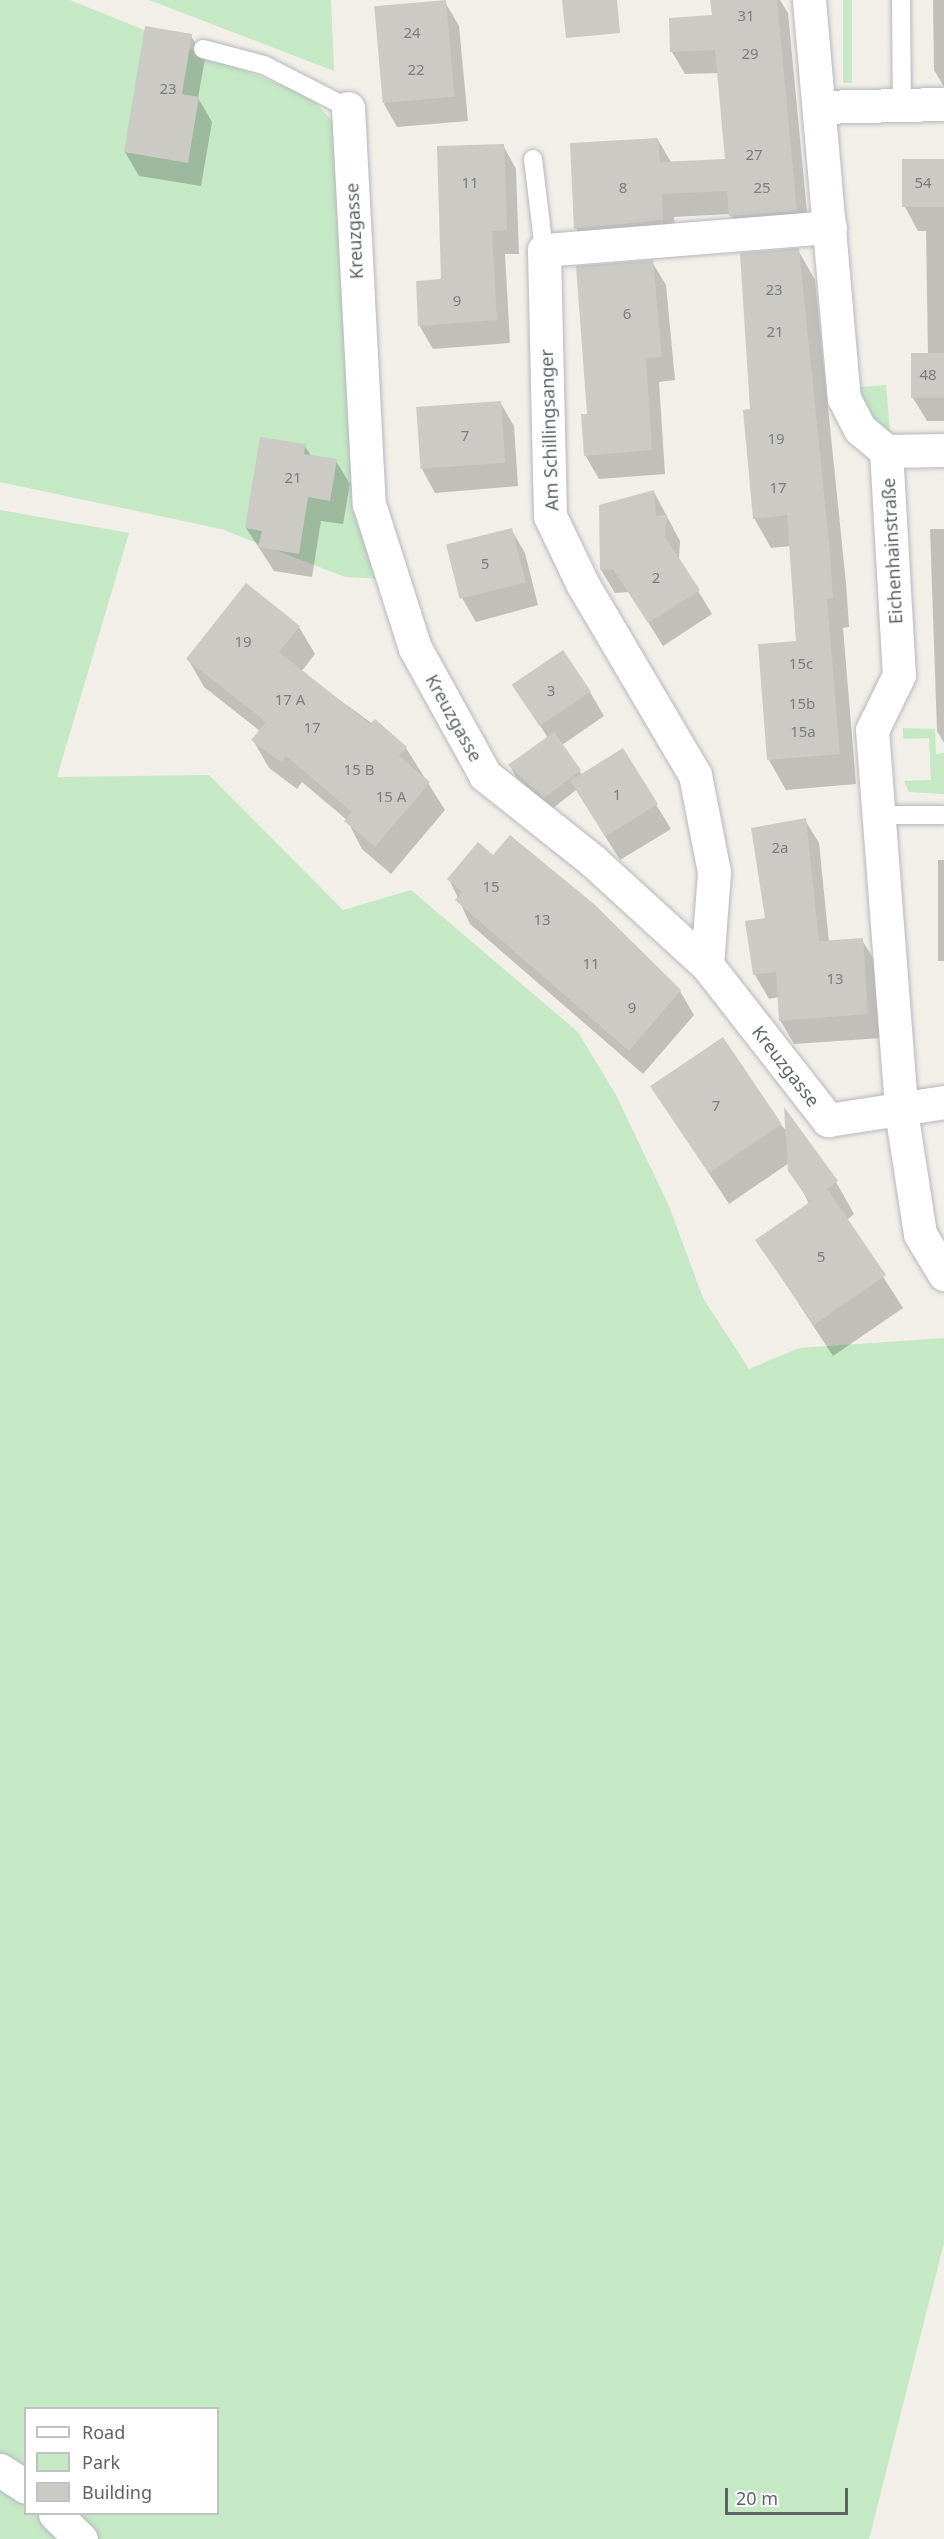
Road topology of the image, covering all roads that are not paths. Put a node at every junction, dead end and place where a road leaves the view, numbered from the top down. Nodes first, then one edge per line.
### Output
1 (809, 0) edge
2 (901, 0) edge
3 (203, 48) dead end
4 (944, 104) edge
5 (902, 105) junction
6 (819, 107) junction
7 (348, 108) joint
8 (533, 159) dead end
9 (830, 227) junction
10 (544, 250) junction
11 (944, 450) edge
12 (886, 451) junction
13 (944, 814) edge
14 (878, 815) junction
15 (707, 965) junction
16 (944, 1102) edge
17 (901, 1111) junction
18 (944, 1274) edge
19 (0, 2470) edge
20 (24, 2486) edge
21 (56, 2515) edge
22 (81, 2539) edge

1 - 6 street, Eichenhainstraße
2 - 5 lane
3 - 7 lane
4 - 5 street
5 - 6 street
6 - 9 street, Eichenhainstraße
7 - 15 street, Kreuzgasse
8 - 10 lane
9 - 10 street
9 - 12 street, Eichenhainstraße
10 - 15 street, Am Schillingsanger
11 - 12 street
12 - 14 street, Eichenhainstraße
13 - 14 lane
14 - 17 street, Eichenhainstraße
15 - 17 street, Kreuzgasse
16 - 17 street
17 - 18 street, Eichenhainstraße
19 - 20 street
21 - 22 street

